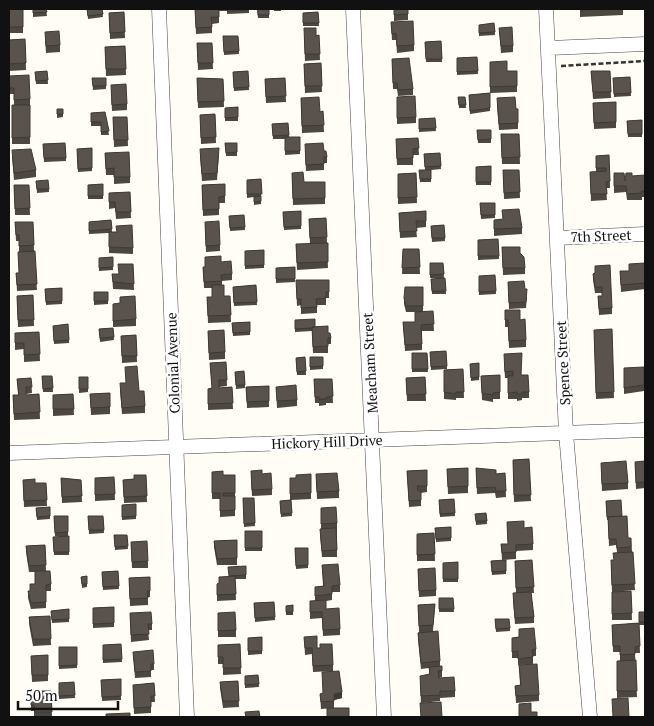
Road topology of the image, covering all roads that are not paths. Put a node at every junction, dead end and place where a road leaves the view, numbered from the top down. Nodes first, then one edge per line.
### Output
1 (159, 9) edge
2 (353, 9) edge
3 (546, 9) edge
4 (645, 44) edge
5 (549, 48) junction
6 (645, 234) edge
7 (557, 238) junction
8 (645, 430) edge
9 (566, 433) junction
10 (373, 440) junction
11 (177, 447) junction
12 (9, 453) edge
13 (187, 717) edge
14 (384, 717) edge
15 (590, 717) edge

1 - 11 street, Colonial Avenue
2 - 10 street, Meacham Street
3 - 5 street, Spence Street
4 - 5 street
5 - 7 street, Spence Street
6 - 7 street, 7th Street
7 - 9 street, Spence Street
8 - 9 street, Hickory Hill Drive
9 - 10 street, Hickory Hill Drive
9 - 15 street, Spence Street
10 - 11 street, Hickory Hill Drive
10 - 14 street, Meacham Street
11 - 12 street, Hickory Hill Drive
11 - 13 street, Colonial Avenue

